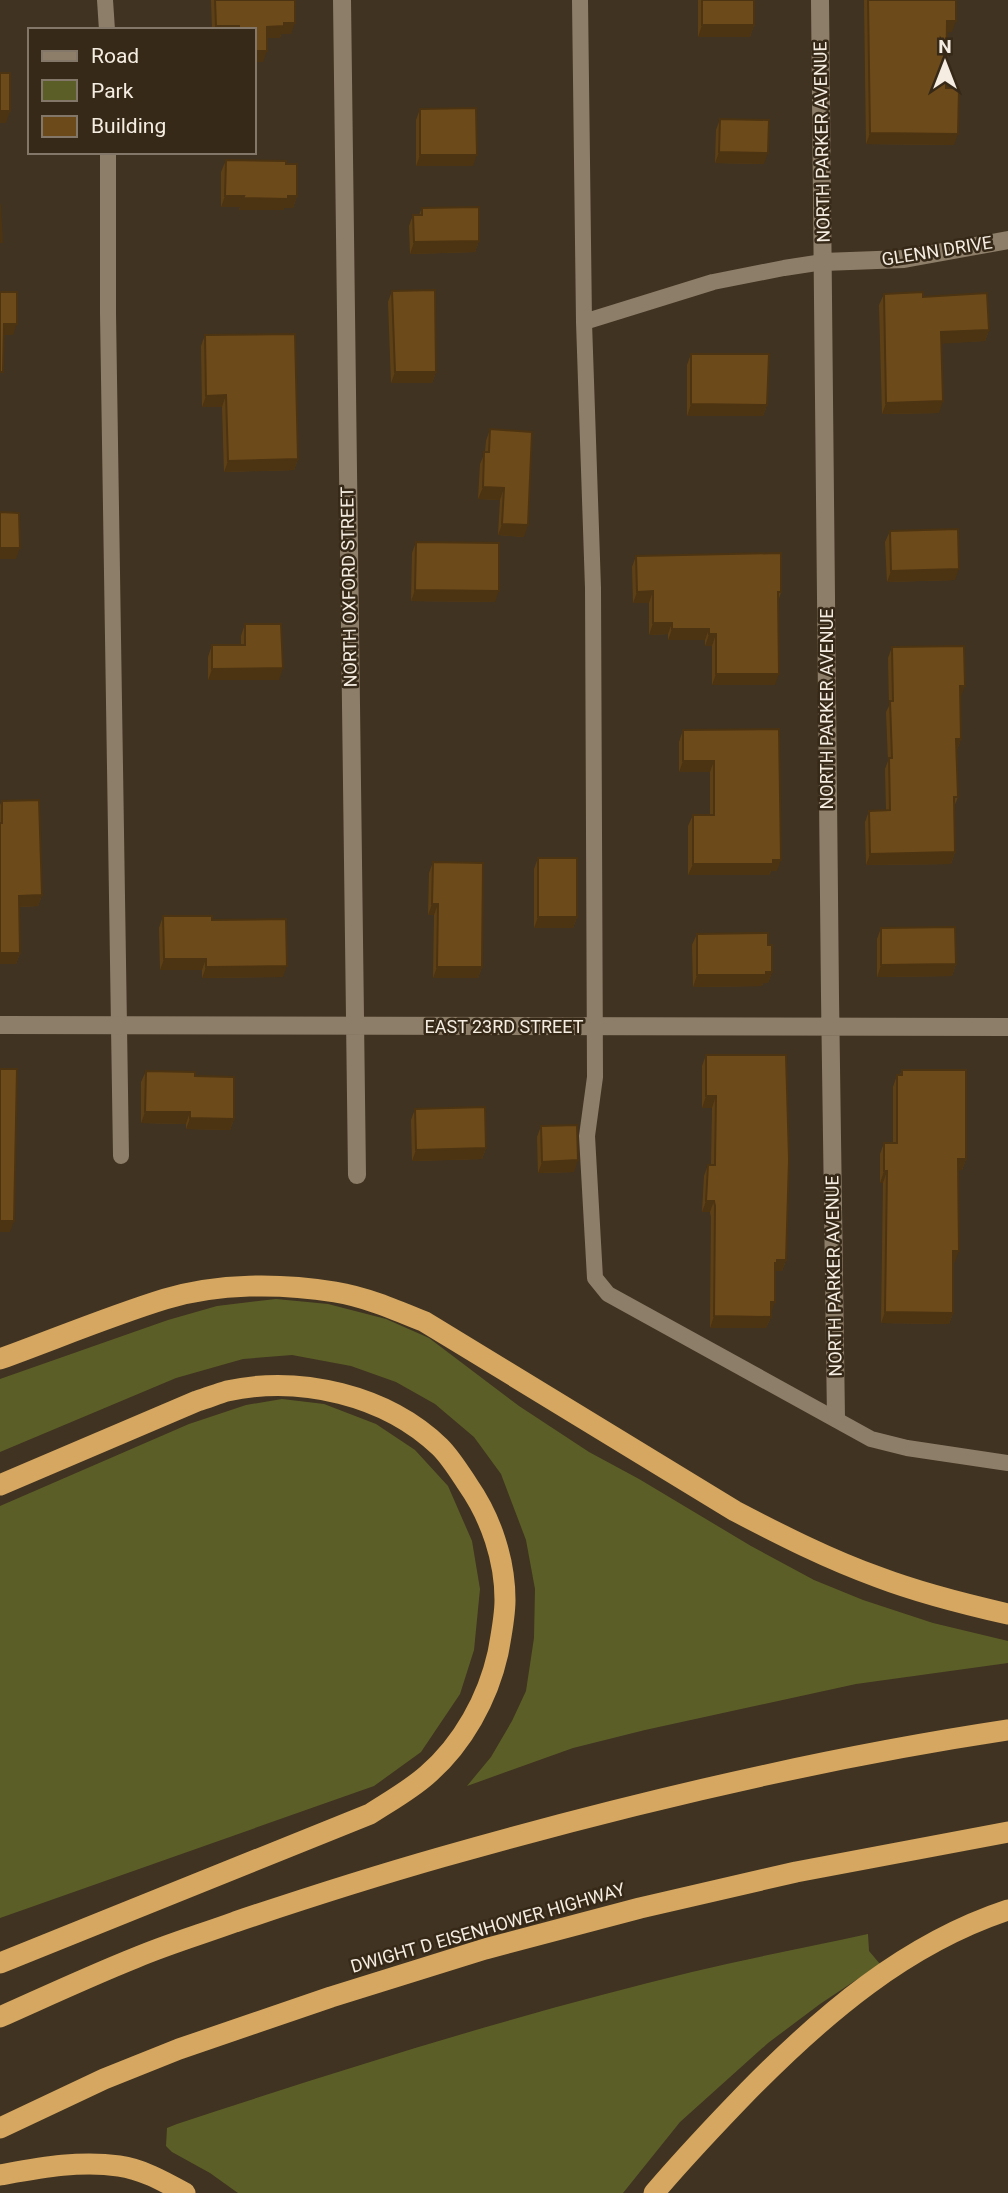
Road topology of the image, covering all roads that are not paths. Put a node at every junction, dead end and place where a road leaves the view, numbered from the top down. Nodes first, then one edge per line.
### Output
1 (105, 0) edge
2 (342, 0) edge
3 (580, 0) edge
4 (820, 0) edge
5 (107, 28) edge
6 (108, 154) edge
7 (1008, 240) edge
8 (823, 262) junction
9 (584, 322) junction
10 (0, 1025) edge
11 (118, 1026) junction
12 (355, 1027) junction
13 (594, 1027) junction
14 (830, 1027) junction
15 (1008, 1027) edge
16 (121, 1156) dead end
17 (357, 1175) dead end
18 (0, 1359) edge
19 (836, 1418) junction
20 (1008, 1463) edge
21 (0, 1485) edge
22 (1008, 1614) edge
23 (1008, 1730) edge
24 (1008, 1832) edge
25 (1008, 1910) edge
26 (0, 1963) edge
27 (0, 2017) edge
28 (0, 2128) edge
29 (0, 2175) edge
30 (185, 2193) edge
31 (654, 2193) edge

1 - 5 lane
2 - 12 street, NORTH OXFORD STREET
3 - 9 lane
4 - 8 street, NORTH PARKER AVENUE
6 - 11 lane
7 - 8 street, GLENN DRIVE
8 - 9 lane
8 - 14 street, NORTH PARKER AVENUE
9 - 13 lane
10 - 11 street, EAST 23RD STREET
11 - 12 street, EAST 23RD STREET
11 - 16 lane
12 - 13 street, EAST 23RD STREET
12 - 17 street, NORTH OXFORD STREET
13 - 14 street, EAST 23RD STREET
13 - 19 lane
14 - 15 street, EAST 23RD STREET
14 - 19 street, NORTH PARKER AVENUE
18 - 22 highway
19 - 20 lane
21 - 26 highway
23 - 27 highway
24 - 28 highway, DWIGHT D EISENHOWER HIGHWAY
25 - 31 highway
29 - 30 highway

